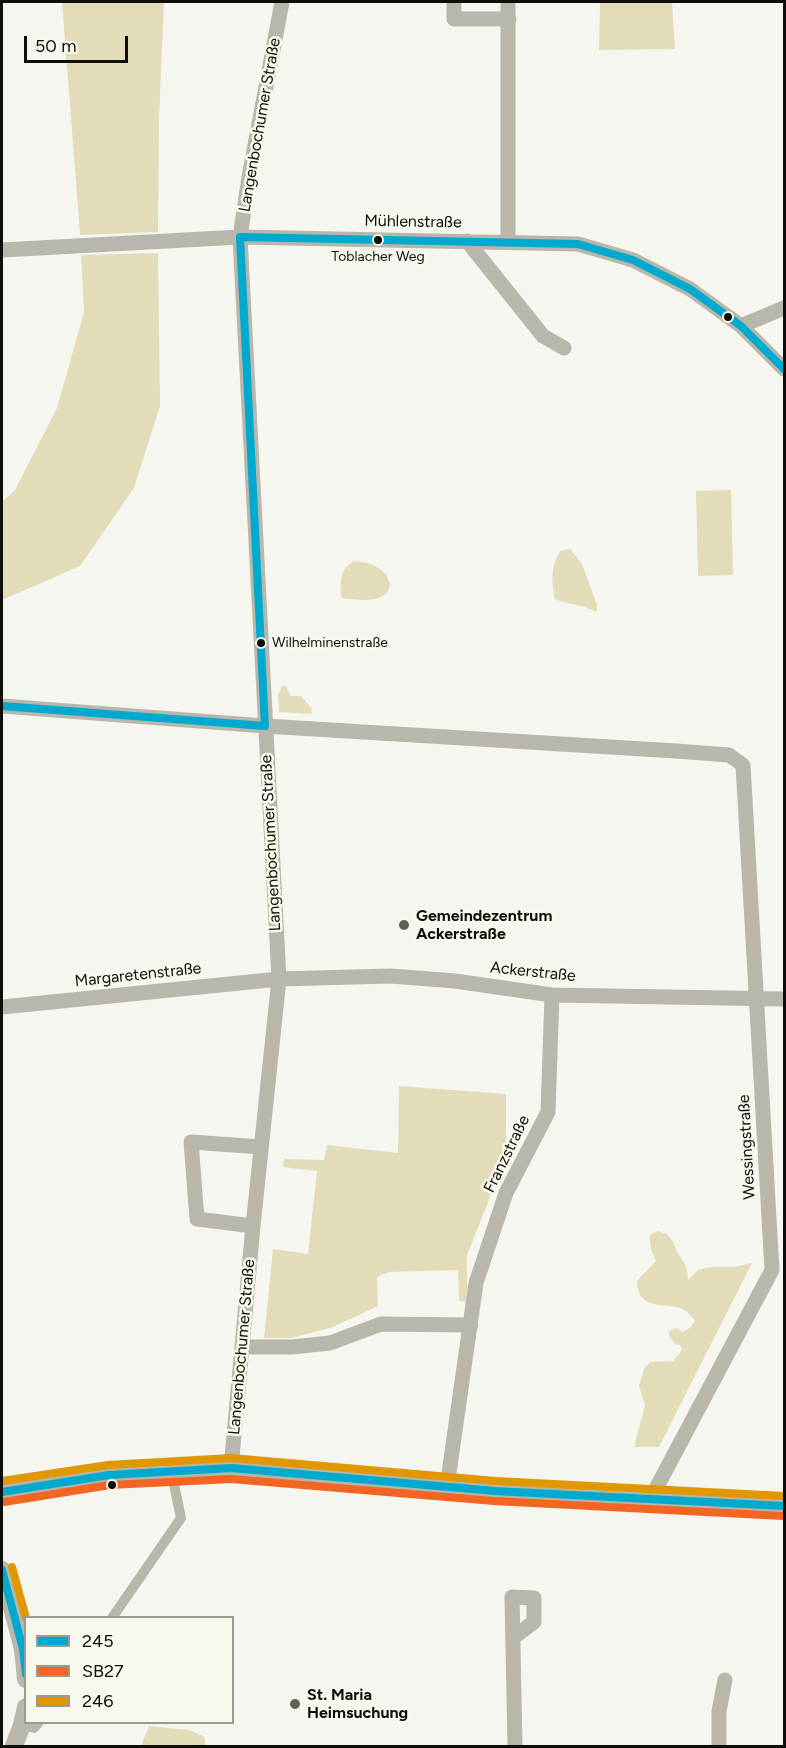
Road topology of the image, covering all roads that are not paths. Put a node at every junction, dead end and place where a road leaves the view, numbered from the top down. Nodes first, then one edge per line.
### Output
1 (282, 2) edge
2 (454, 2) edge
3 (508, 2) edge
4 (508, 19) junction
5 (240, 237) junction
6 (467, 241) junction
7 (508, 242) junction
8 (2, 250) edge
9 (784, 308) edge
10 (741, 326) junction
11 (564, 348) dead end
12 (784, 369) edge
13 (2, 706) edge
14 (265, 726) junction
15 (279, 979) junction
16 (552, 995) junction
17 (784, 999) edge
18 (756, 1000) junction
19 (2, 1006) edge
20 (261, 1148) junction
21 (253, 1226) junction
22 (778, 1271) edge
23 (471, 1325) junction
24 (242, 1347) junction
25 (231, 1468) junction
26 (171, 1470) junction
27 (447, 1487) junction
28 (2, 1492) edge
29 (651, 1498) junction
30 (784, 1506) edge
31 (2, 1570) edge
32 (113, 1616) edge
33 (514, 1637) dead end
34 (24, 1659) edge
35 (724, 1680) dead end
36 (25, 1724) edge
37 (14, 1746) edge
38 (515, 1746) edge
39 (719, 1746) edge

1 - 5 street, Langenbochumer Straße
2 - 4 street
3 - 4 street
4 - 7 street
5 - 6 street, Mühlenstraße
5 - 8 street, Mühlenstraße
5 - 14 street, Langenbochumer Straße
6 - 7 street, Mühlenstraße
6 - 11 street
7 - 10 street, Mühlenstraße
9 - 10 street
10 - 12 street, Mühlenstraße
13 - 14 street
14 - 15 street, Langenbochumer Straße
14 - 18 street, Wessingstraße
15 - 16 street, Ackerstraße
15 - 19 street, Margaretenstraße
15 - 20 street, Langenbochumer Straße
16 - 18 street, Ackerstraße
16 - 23 street, Franzstraße
17 - 18 street, Ackerstraße
18 - 22 street, Wessingstraße
20 - 21 street, Langenbochumer Straße
20 - 21 street
21 - 24 street, Langenbochumer Straße
22 - 29 street, Wessingstraße
23 - 24 street
23 - 27 street, Franzstraße
24 - 25 street, Langenbochumer Straße
25 - 26 main road
25 - 27 main road
26 - 28 main road
26 - 32 street
27 - 29 main road
29 - 30 main road
31 - 34 street
33 - 38 street
35 - 39 street
36 - 37 street

